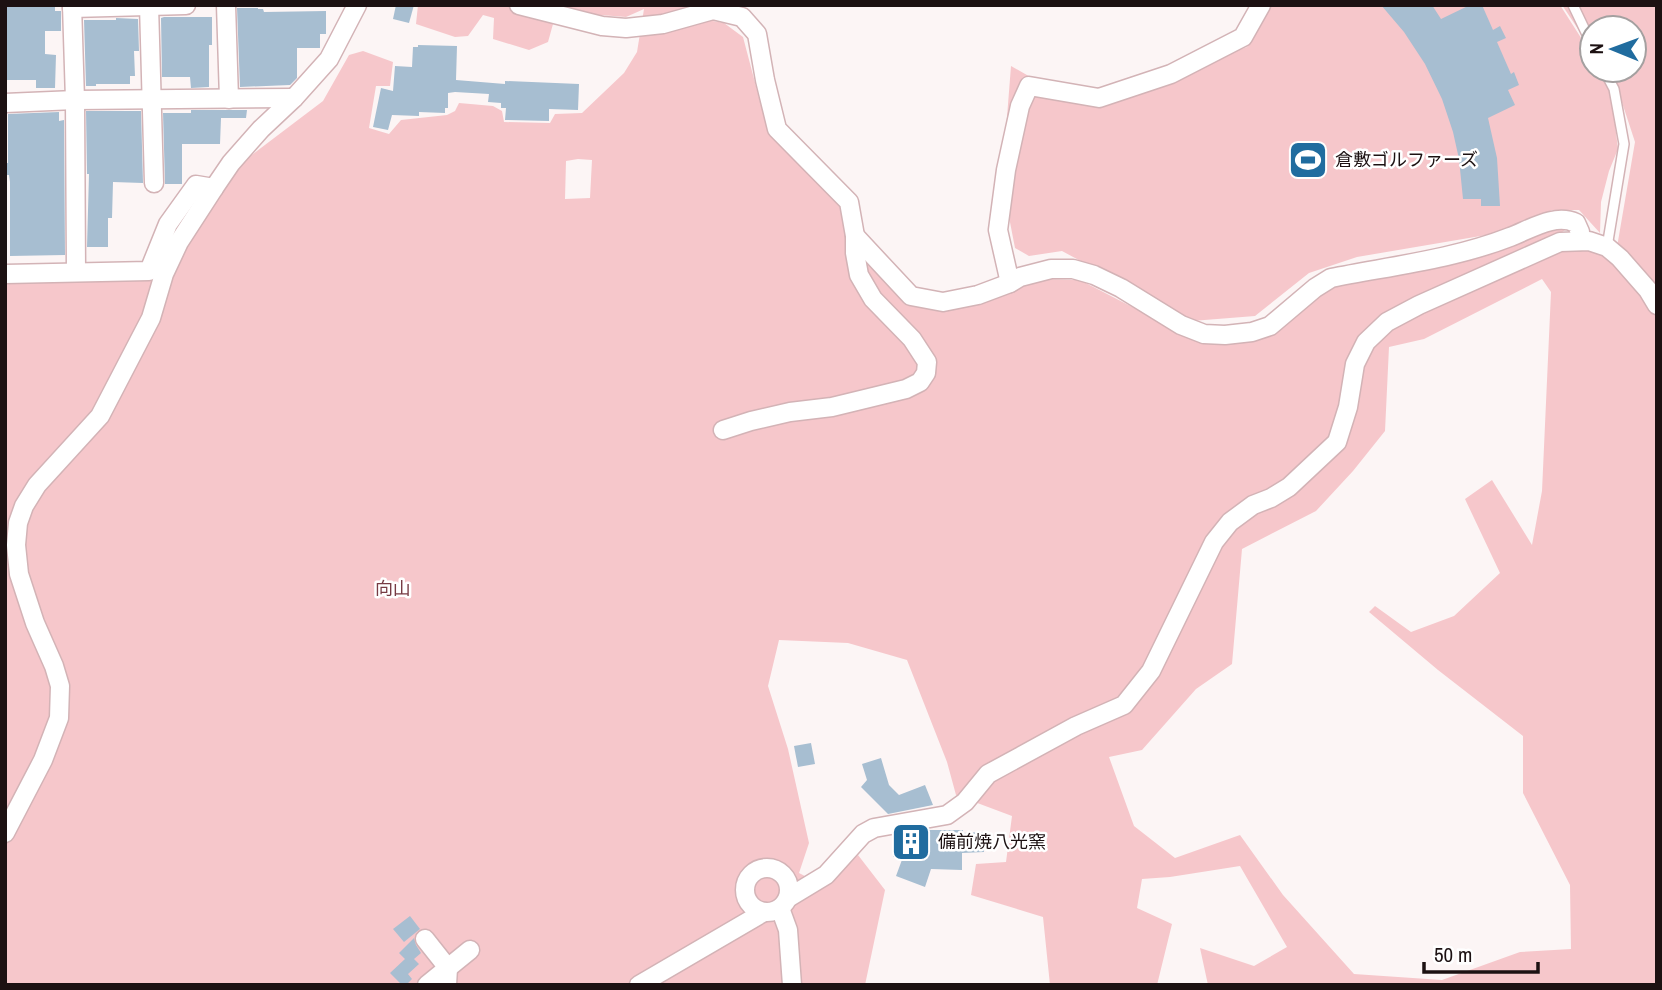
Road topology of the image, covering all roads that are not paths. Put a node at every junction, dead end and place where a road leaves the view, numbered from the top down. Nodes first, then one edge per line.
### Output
1 (186, 5) edge
2 (226, 5) edge
3 (357, 5) edge
4 (519, 5) edge
5 (1261, 5) edge
6 (72, 6) edge
7 (149, 6) edge
8 (1611, 84) edge
9 (294, 98) junction
10 (153, 99) junction
11 (229, 99) junction
12 (75, 100) junction
13 (5, 103) edge
14 (154, 183) dead end
15 (214, 188) junction
16 (855, 236) junction
17 (1580, 241) junction
18 (1607, 247) junction
19 (76, 272) junction
20 (5, 274) edge
21 (1010, 283) junction
22 (1657, 305) edge
23 (723, 430) dead end
24 (5, 833) edge
25 (777, 906) junction
26 (425, 939) dead end
27 (470, 950) dead end
28 (447, 976) edge
29 (427, 985) edge
30 (639, 985) edge
31 (792, 985) edge

1 - 7 street
2 - 11 street
3 - 9 street
4 - 16 street
5 - 21 street
6 - 7 street
6 - 12 street
7 - 10 street
8 - 18 lane
9 - 11 street
9 - 15 street
10 - 11 street
10 - 12 street
10 - 14 street
12 - 13 street
12 - 19 street
15 - 19 street
15 - 24 street
16 - 21 street
16 - 23 street
17 - 18 street
17 - 21 street
17 - 25 street
18 - 22 street
19 - 20 street
25 - 30 street
25 - 31 street
26 - 28 street
27 - 28 street
28 - 29 street

